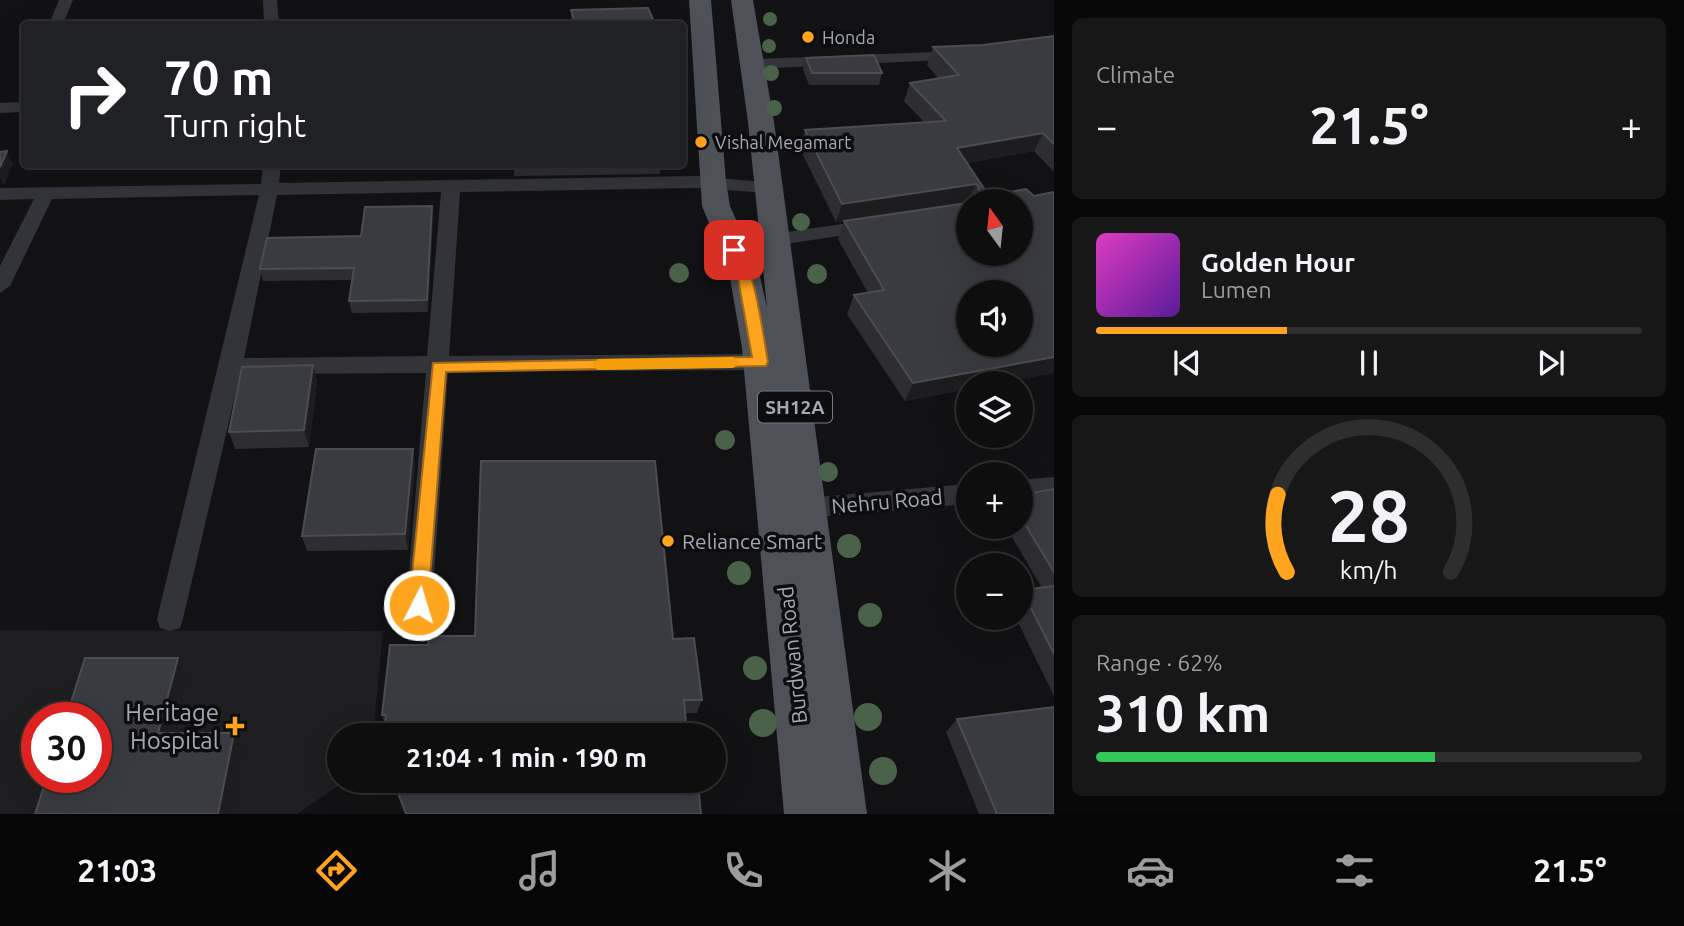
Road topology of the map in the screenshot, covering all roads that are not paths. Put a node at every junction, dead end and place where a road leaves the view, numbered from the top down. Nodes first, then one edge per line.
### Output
1 (66, 0) edge
2 (270, 0) edge
3 (700, 0) edge
4 (742, 0) edge
5 (57, 21) edge
6 (272, 21) edge
7 (976, 55) edge
8 (752, 64) junction
9 (21, 107) edge
10 (0, 108) edge
11 (272, 168) edge
12 (712, 182) junction
13 (451, 186) junction
14 (769, 187) junction
15 (270, 191) junction
16 (46, 193) junction
17 (0, 194) edge
18 (890, 223) edge
19 (773, 240) junction
20 (0, 286) edge
21 (761, 362) junction
22 (231, 366) junction
23 (438, 367) junction
24 (1054, 487) edge
25 (1033, 488) edge
26 (956, 495) edge
27 (791, 508) junction
28 (419, 605) dead end
29 (170, 619) dead end
30 (808, 814) edge
31 (843, 814) edge

1 - 5 street
2 - 6 street
3 - 12 main road, Burdwan Road / SH12A
4 - 8 main road, Burdwan Road / SH12A
7 - 8 street
8 - 14 main road, Burdwan Road / SH12A
9 - 10 street
11 - 15 street
12 - 13 street
12 - 14 street
12 - 21 main road, Burdwan Road / SH12A
13 - 15 street
13 - 23 street
14 - 19 main road, Burdwan Road / SH12A
15 - 16 street
15 - 22 street
16 - 17 street
16 - 20 street
18 - 19 street
19 - 27 main road, Burdwan Road / SH12A
21 - 23 street
21 - 27 main road, Burdwan Road / SH12A
22 - 23 street
22 - 29 street
23 - 28 street
24 - 25 street
26 - 27 street, Nehru Road
27 - 30 main road, Burdwan Road / SH12A
27 - 31 main road, Burdwan Road / SH12A

